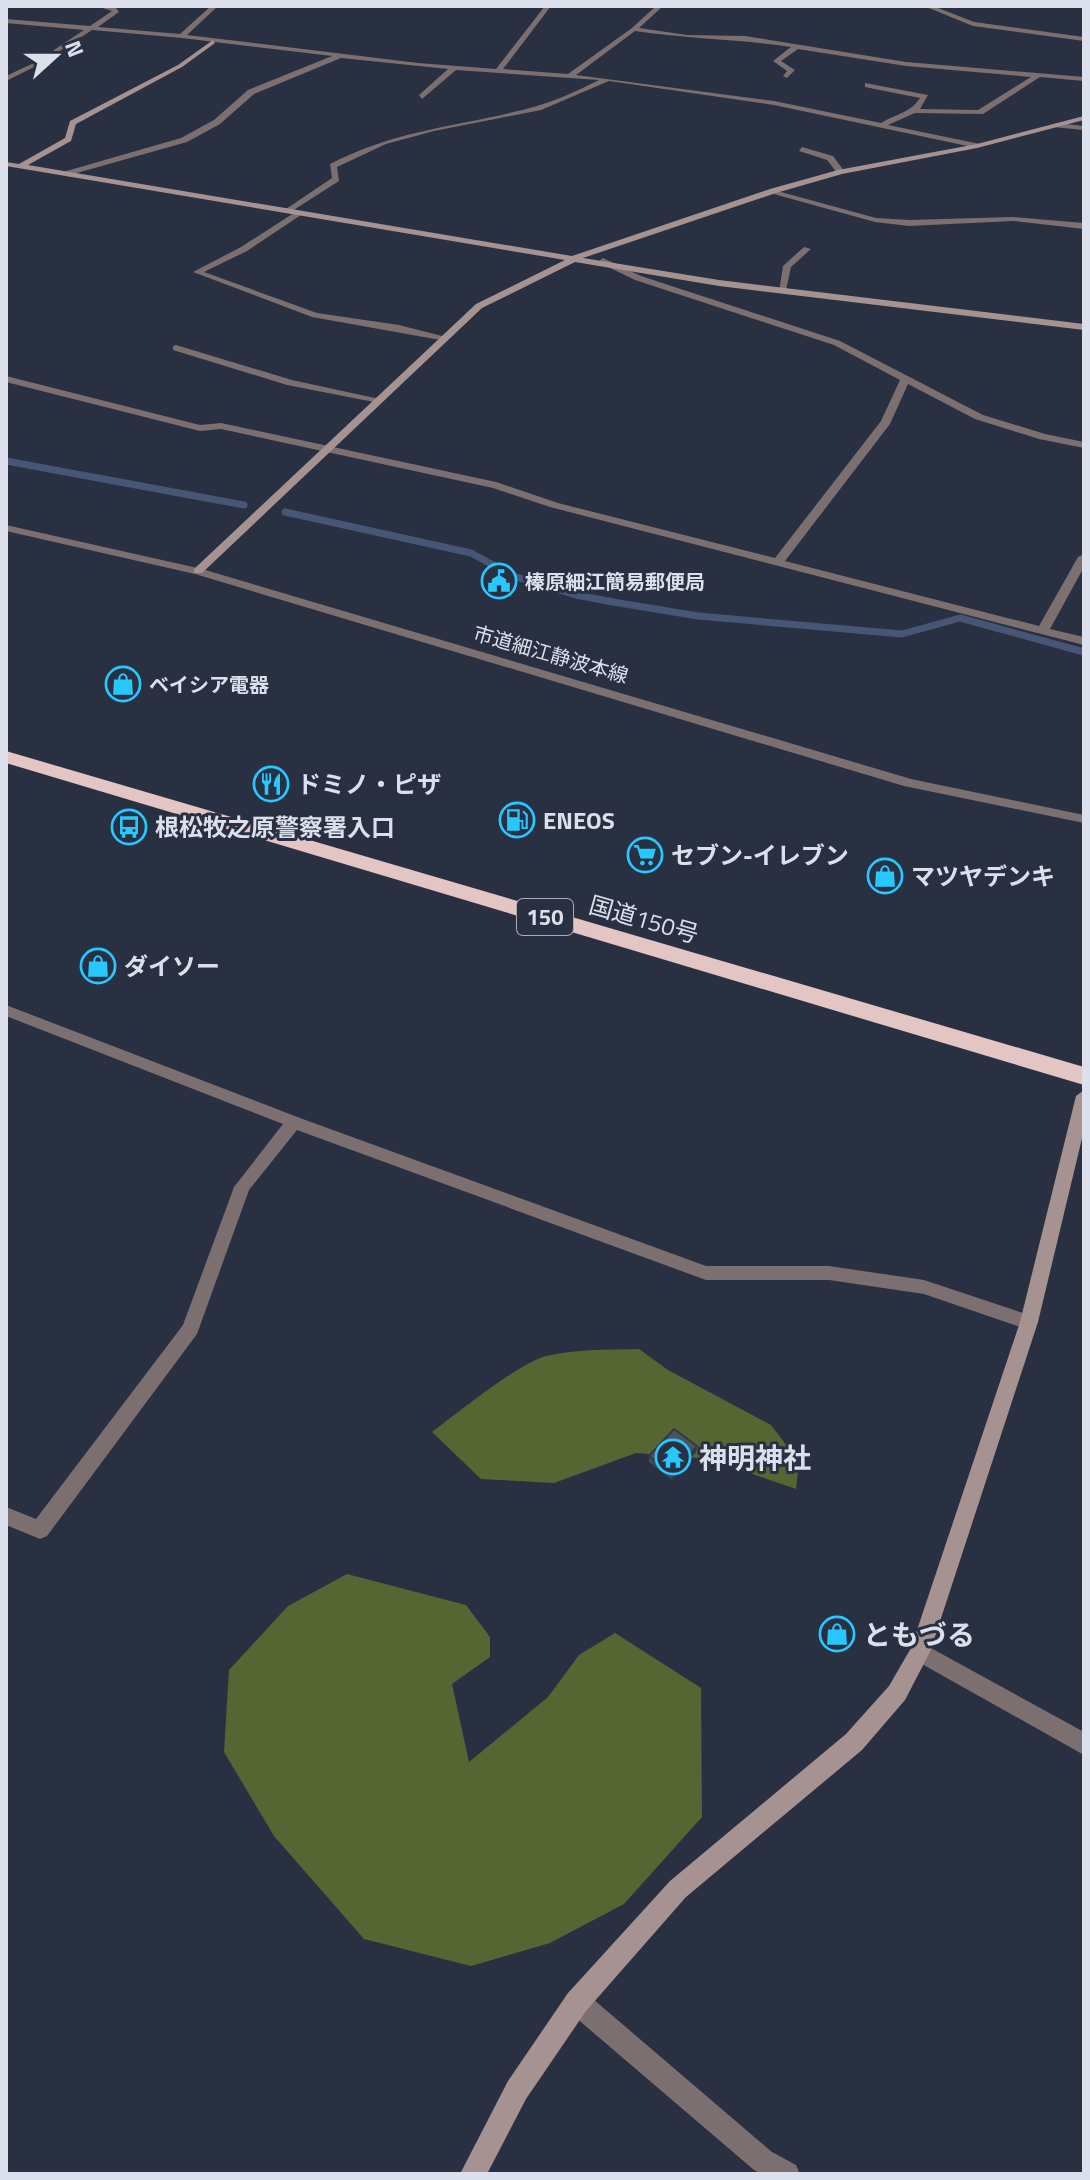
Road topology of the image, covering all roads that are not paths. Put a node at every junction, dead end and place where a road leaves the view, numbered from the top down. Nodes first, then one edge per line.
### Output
1 (99, 6) edge
2 (215, 6) edge
3 (548, 6) edge
4 (660, 6) edge
5 (927, 6) edge
6 (6, 21) edge
7 (90, 29) junction
8 (634, 29) junction
9 (182, 36) junction
10 (1084, 39) edge
11 (213, 42) junction
12 (795, 48) junction
13 (340, 56) junction
14 (455, 67) junction
15 (499, 70) junction
16 (571, 75) junction
17 (1039, 75) junction
18 (787, 76) dead end
19 (6, 79) edge
20 (608, 79) junction
21 (1084, 79) edge
22 (868, 85) dead end
23 (422, 97) dead end
24 (915, 111) junction
25 (1084, 118) edge
26 (883, 125) junction
27 (1056, 125) junction
28 (1084, 128) edge
29 (977, 146) junction
30 (802, 149) dead end
31 (6, 164) edge
32 (20, 167) junction
33 (6, 172) edge
34 (841, 172) junction
35 (66, 174) junction
36 (773, 191) junction
37 (289, 211) junction
38 (300, 213) junction
39 (1084, 226) edge
40 (807, 249) dead end
41 (577, 257) junction
42 (603, 261) junction
43 (782, 290) junction
44 (1084, 327) edge
45 (443, 339) junction
46 (176, 348) dead end
47 (6, 379) edge
48 (905, 379) junction
49 (379, 400) junction
50 (1084, 445) edge
51 (325, 450) junction
52 (6, 528) edge
53 (1084, 557) edge
54 (777, 564) junction
55 (198, 571) junction
56 (1043, 630) junction
57 (1084, 641) edge
58 (6, 757) edge
59 (1084, 819) edge
60 (6, 1010) edge
61 (1084, 1076) edge
62 (1084, 1096) edge
63 (294, 1122) junction
64 (1029, 1322) junction
65 (6, 1516) edge
66 (920, 1652) junction
67 (1084, 1744) edge
68 (577, 2002) junction
69 (473, 2174) edge
70 (787, 2174) edge

1 - 7 street
2 - 9 street
3 - 15 street
4 - 8 street
5 - 10 street
6 - 7 street
7 - 9 street
7 - 19 street
8 - 12 street
8 - 16 street
9 - 11 street
11 - 13 street
11 - 32 street
12 - 17 street
12 - 18 street
13 - 14 street
13 - 35 street
14 - 15 street
14 - 23 street
15 - 16 street
16 - 20 street
17 - 21 street
17 - 24 street
20 - 26 street
20 - 37 street
22 - 24 street
24 - 26 street
25 - 27 street
26 - 29 street
27 - 28 street
27 - 29 street
29 - 34 street
30 - 34 street
31 - 32 street
32 - 33 street
32 - 35 street
34 - 36 street
35 - 37 street
36 - 39 street
36 - 41 street
37 - 38 street
38 - 41 street
38 - 45 street
40 - 43 street
41 - 42 street
41 - 45 street
42 - 43 street
42 - 48 street
43 - 44 street
45 - 49 street
46 - 49 street
47 - 51 street
48 - 50 street
48 - 54 street
49 - 51 street
51 - 54 street
51 - 55 street
52 - 55 street, 市道細江静波本線
53 - 56 street
54 - 56 street
55 - 59 street, 市道細江静波本線
56 - 57 street
58 - 61 highway, 国道150号 / 150
60 - 63 street
62 - 64 street
63 - 64 street
63 - 65 street
64 - 66 street
66 - 67 street
66 - 68 street
68 - 69 street
68 - 70 street

